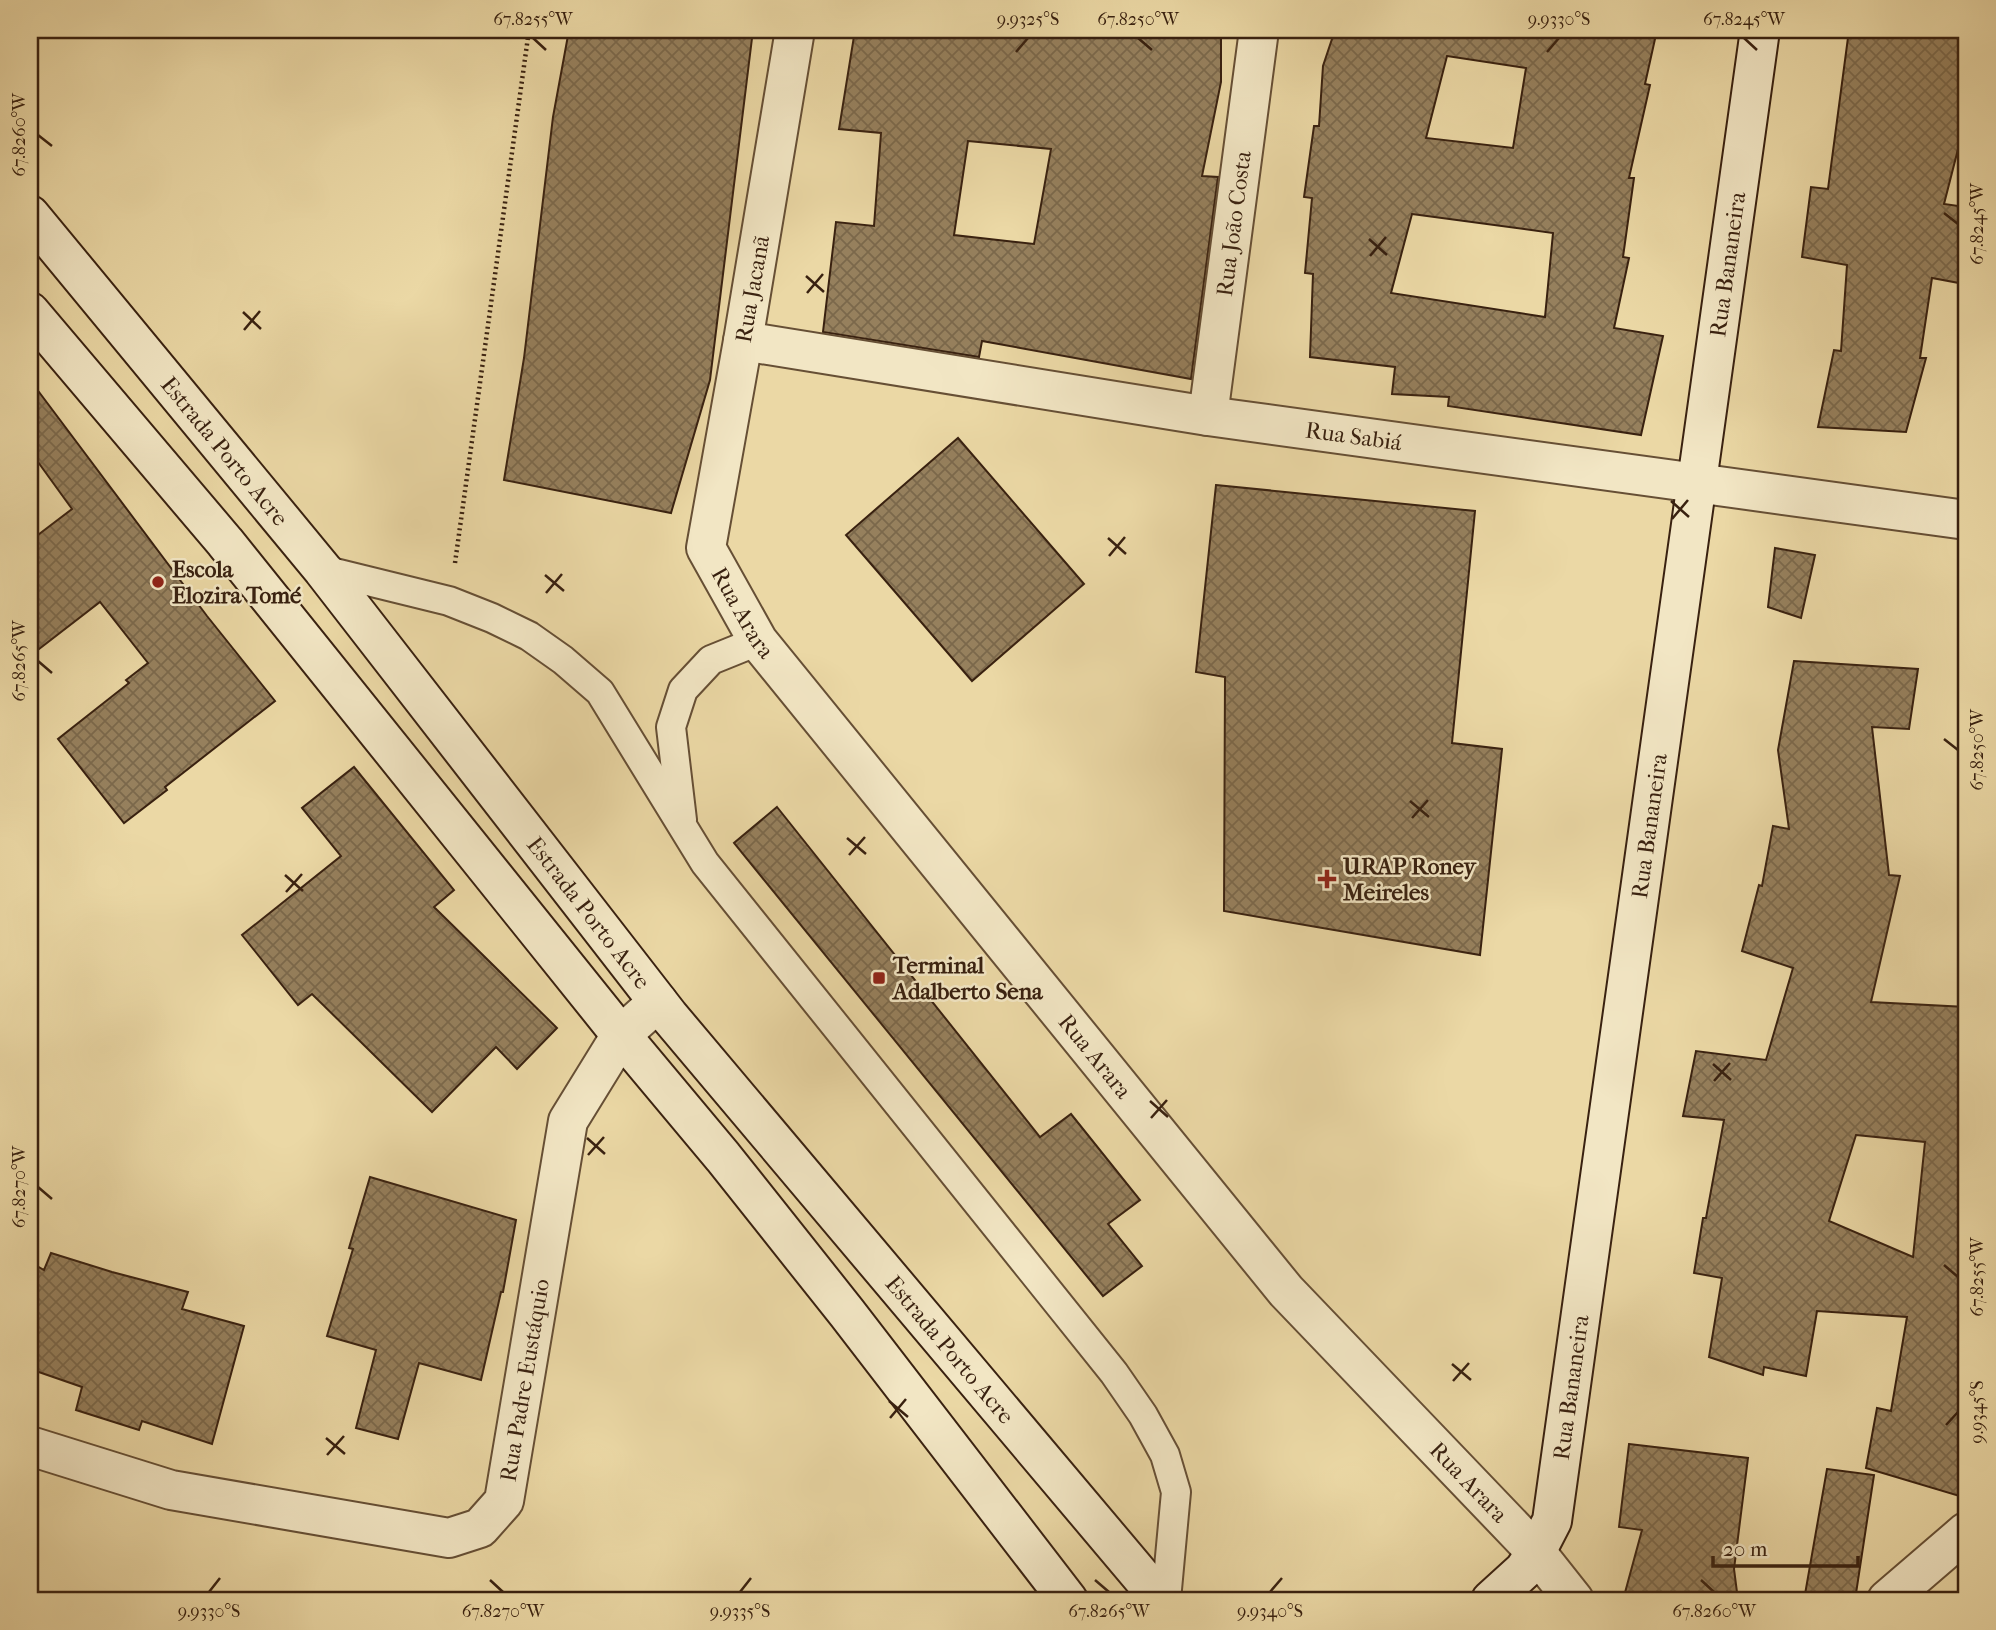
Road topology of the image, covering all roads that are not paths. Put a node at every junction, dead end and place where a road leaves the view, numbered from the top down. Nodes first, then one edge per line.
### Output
1 (795, 30) edge
2 (1259, 30) edge
3 (1760, 30) edge
4 (30, 215) edge
5 (30, 312) edge
6 (743, 341) junction
7 (1208, 416) junction
8 (1697, 483) junction
9 (1966, 520) edge
10 (706, 548) joint
11 (323, 570) junction
12 (758, 640) junction
13 (683, 830) junction
14 (658, 1002) junction
15 (621, 1035) junction
16 (30, 1446) edge
17 (1966, 1532) edge
18 (1536, 1552) junction
19 (1068, 1600) edge
20 (1163, 1600) edge
21 (1491, 1600) edge
22 (1574, 1600) edge
23 (1887, 1600) edge

1 - 6 street, Rua Jacanã
2 - 7 street, Rua João Costa
3 - 8 street, Rua Bananeira
4 - 11 street, Estrada Porto Acre
5 - 15 street
6 - 7 street, Rua Sabiá
6 - 10 street, Rua Jacanã
7 - 8 street, Rua Sabiá
8 - 9 street, Rua Sabiá
8 - 18 street, Rua Bananeira
10 - 12 street, Rua Arara
11 - 13 lane
11 - 14 street, Estrada Porto Acre
12 - 13 lane
12 - 18 street, Rua Arara
13 - 20 lane
14 - 15 street, Rua Padre Eustáquio
14 - 20 street, Estrada Porto Acre
15 - 16 street, Rua Padre Eustáquio
15 - 19 street
17 - 23 street
18 - 21 street, Rua Bananeira
18 - 22 street, Rua Arara

